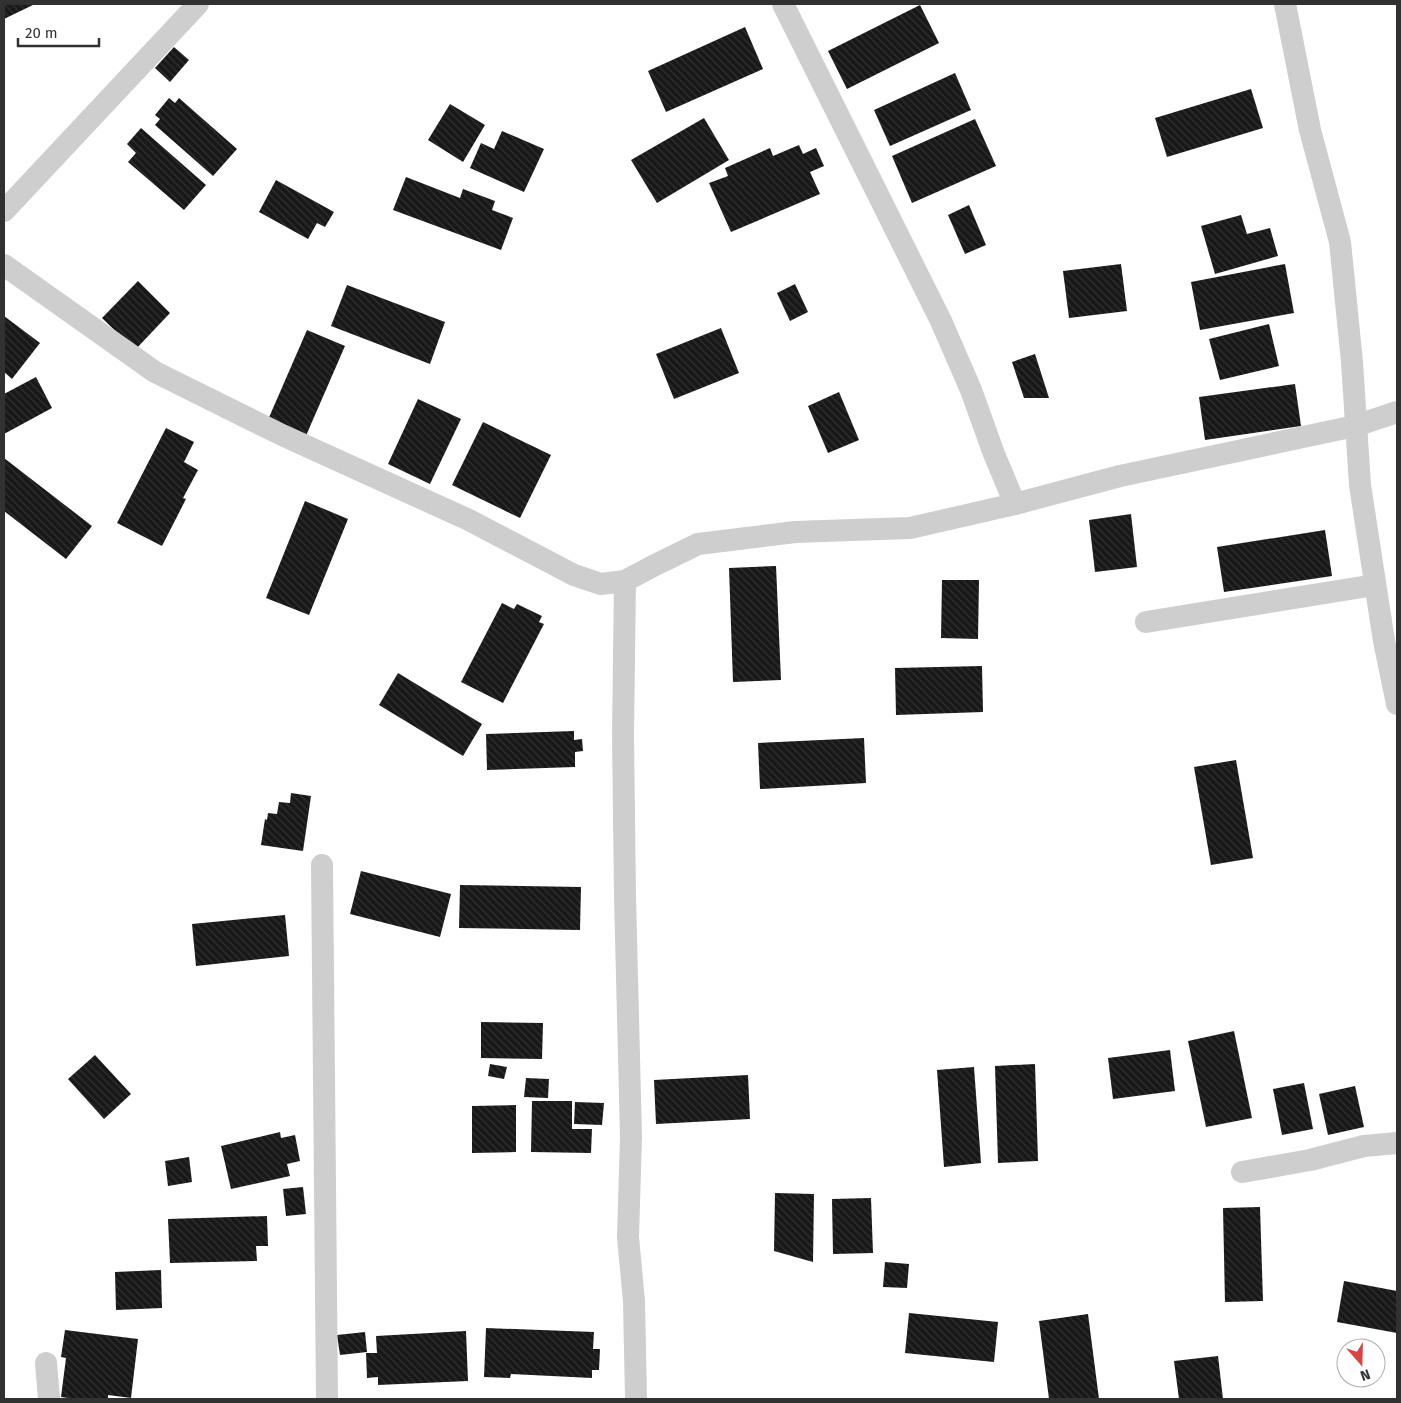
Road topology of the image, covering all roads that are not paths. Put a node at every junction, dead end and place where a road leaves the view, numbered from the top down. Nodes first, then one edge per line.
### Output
1 (198, 4) edge
2 (783, 4) edge
3 (1284, 4) edge
4 (4, 210) edge
5 (4, 265) edge
6 (1397, 412) edge
7 (1356, 426) junction
8 (1015, 504) junction
9 (626, 581) junction
10 (1375, 585) junction
11 (1146, 622) dead end
12 (1397, 704) edge
13 (322, 865) dead end
14 (1397, 1143) edge
15 (1242, 1172) dead end
16 (46, 1364) dead end
17 (50, 1399) edge
18 (327, 1399) edge
19 (636, 1399) edge

1 - 4 street
2 - 8 street
3 - 7 street
5 - 9 street
6 - 7 street
7 - 8 street
7 - 10 street
8 - 9 street
9 - 19 street
10 - 11 street
10 - 12 street
13 - 18 street
14 - 15 street
16 - 17 street

